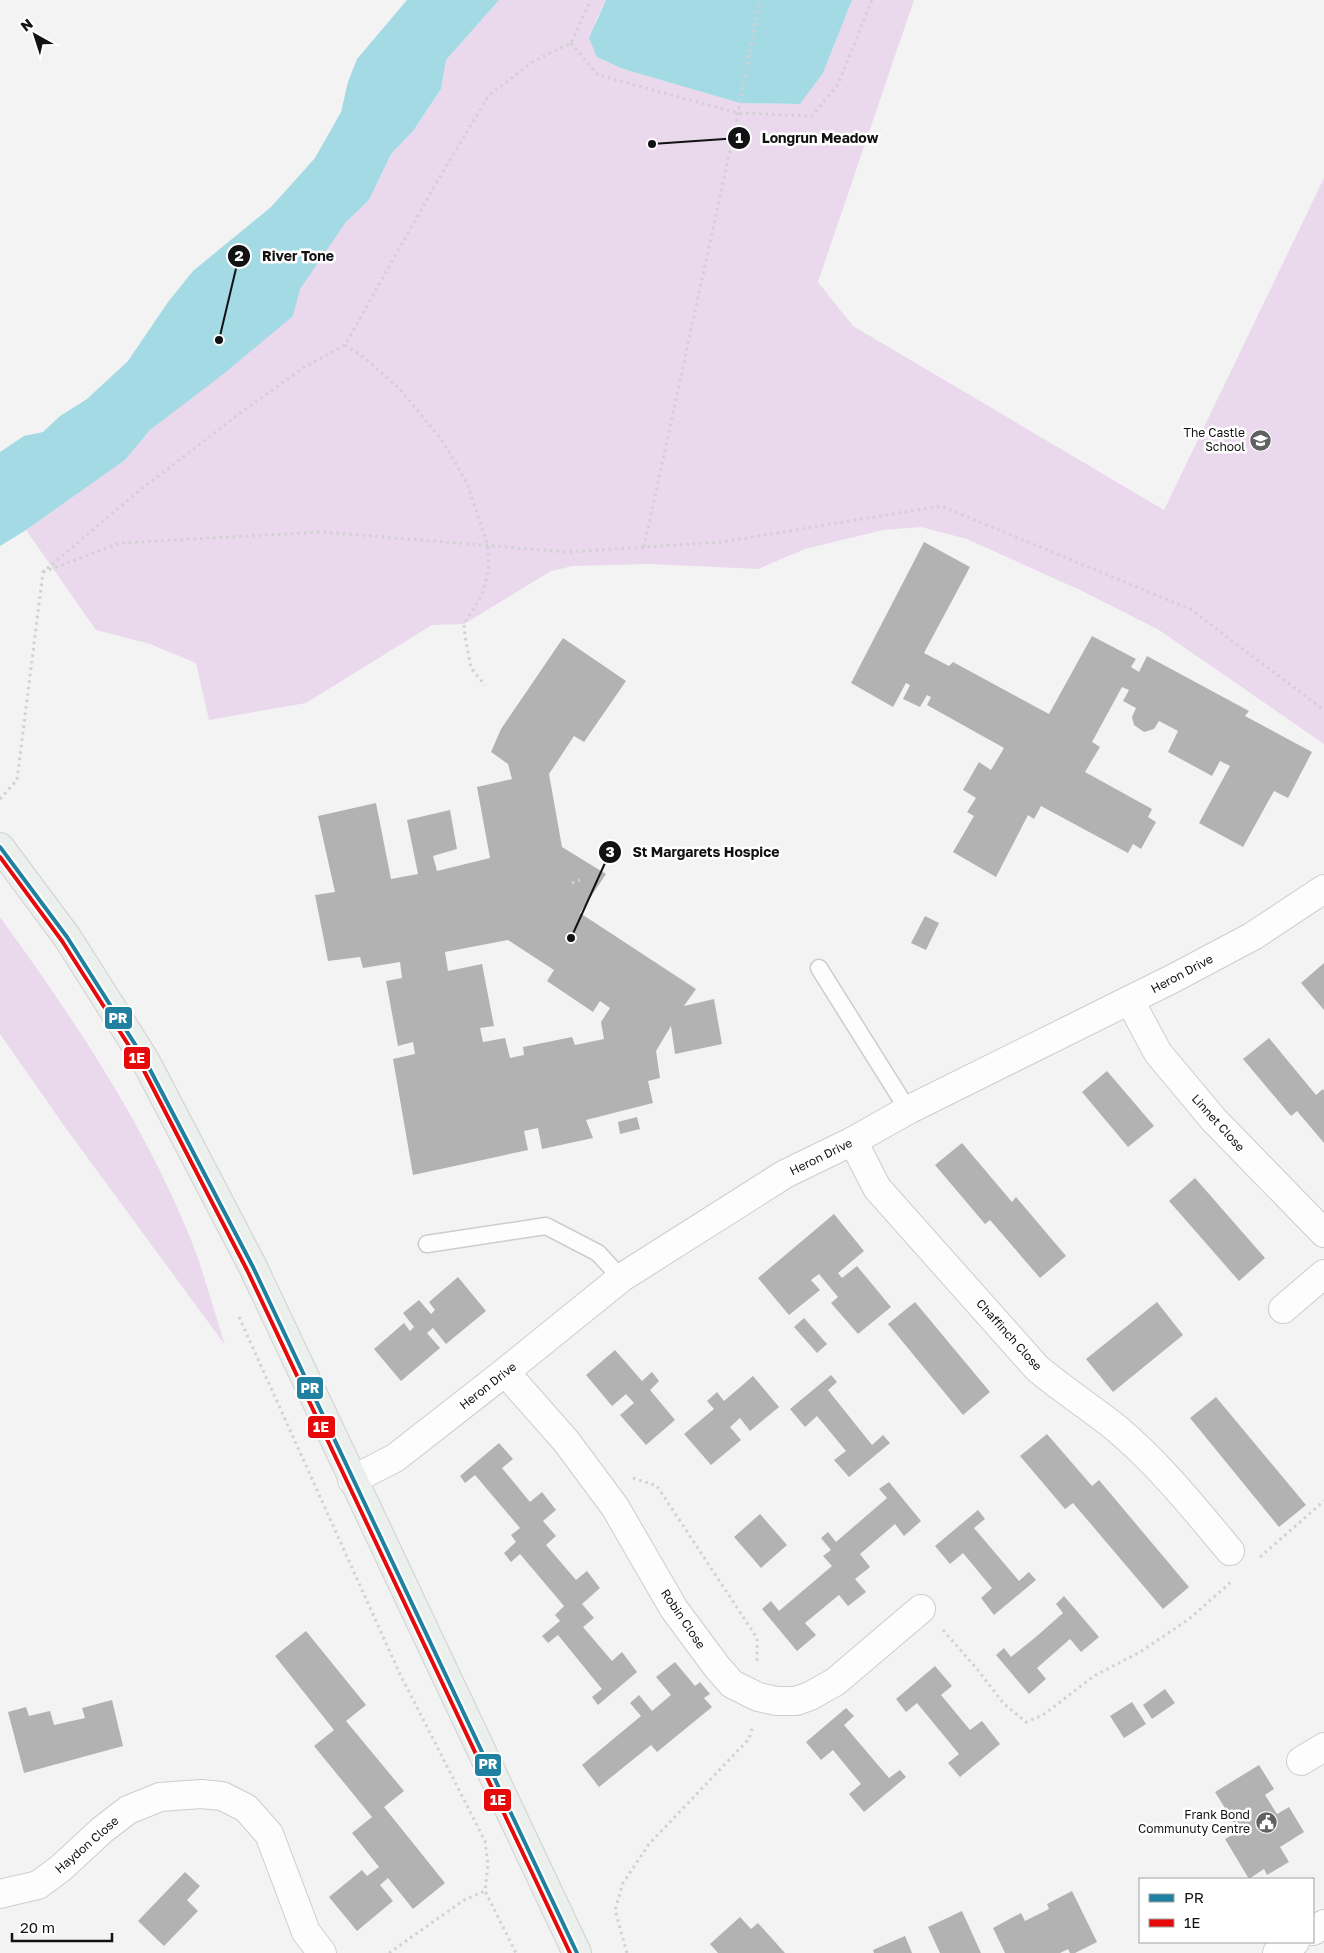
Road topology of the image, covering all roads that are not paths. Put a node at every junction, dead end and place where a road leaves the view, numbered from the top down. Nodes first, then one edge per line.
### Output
1 (0, 847) edge
2 (1324, 889) edge
3 (819, 968) dead end
4 (1130, 1001) junction
5 (908, 1110) junction
6 (853, 1141) junction
7 (1324, 1232) edge
8 (427, 1244) dead end
9 (1324, 1274) edge
10 (621, 1278) junction
11 (1283, 1309) dead end
12 (506, 1372) junction
13 (352, 1480) junction
14 (1230, 1551) dead end
15 (921, 1609) road end
16 (1324, 1747) edge
17 (1301, 1761) dead end
18 (0, 1894) edge
19 (1293, 1943) edge
20 (322, 1953) edge
21 (577, 1953) edge
22 (1277, 1953) edge

1 - 13 main road
2 - 4 street, Heron Drive
3 - 5 lane
4 - 5 street, Heron Drive
4 - 7 street, Linnet Close
5 - 6 street, Heron Drive
6 - 10 street, Heron Drive
6 - 14 street, Chaffinch Close
8 - 10 lane
9 - 11 street
10 - 12 street, Heron Drive
12 - 13 street, Heron Drive
12 - 15 street, Robin Close
13 - 21 main road
16 - 17 street
18 - 20 street, Haydon Close
19 - 22 street

